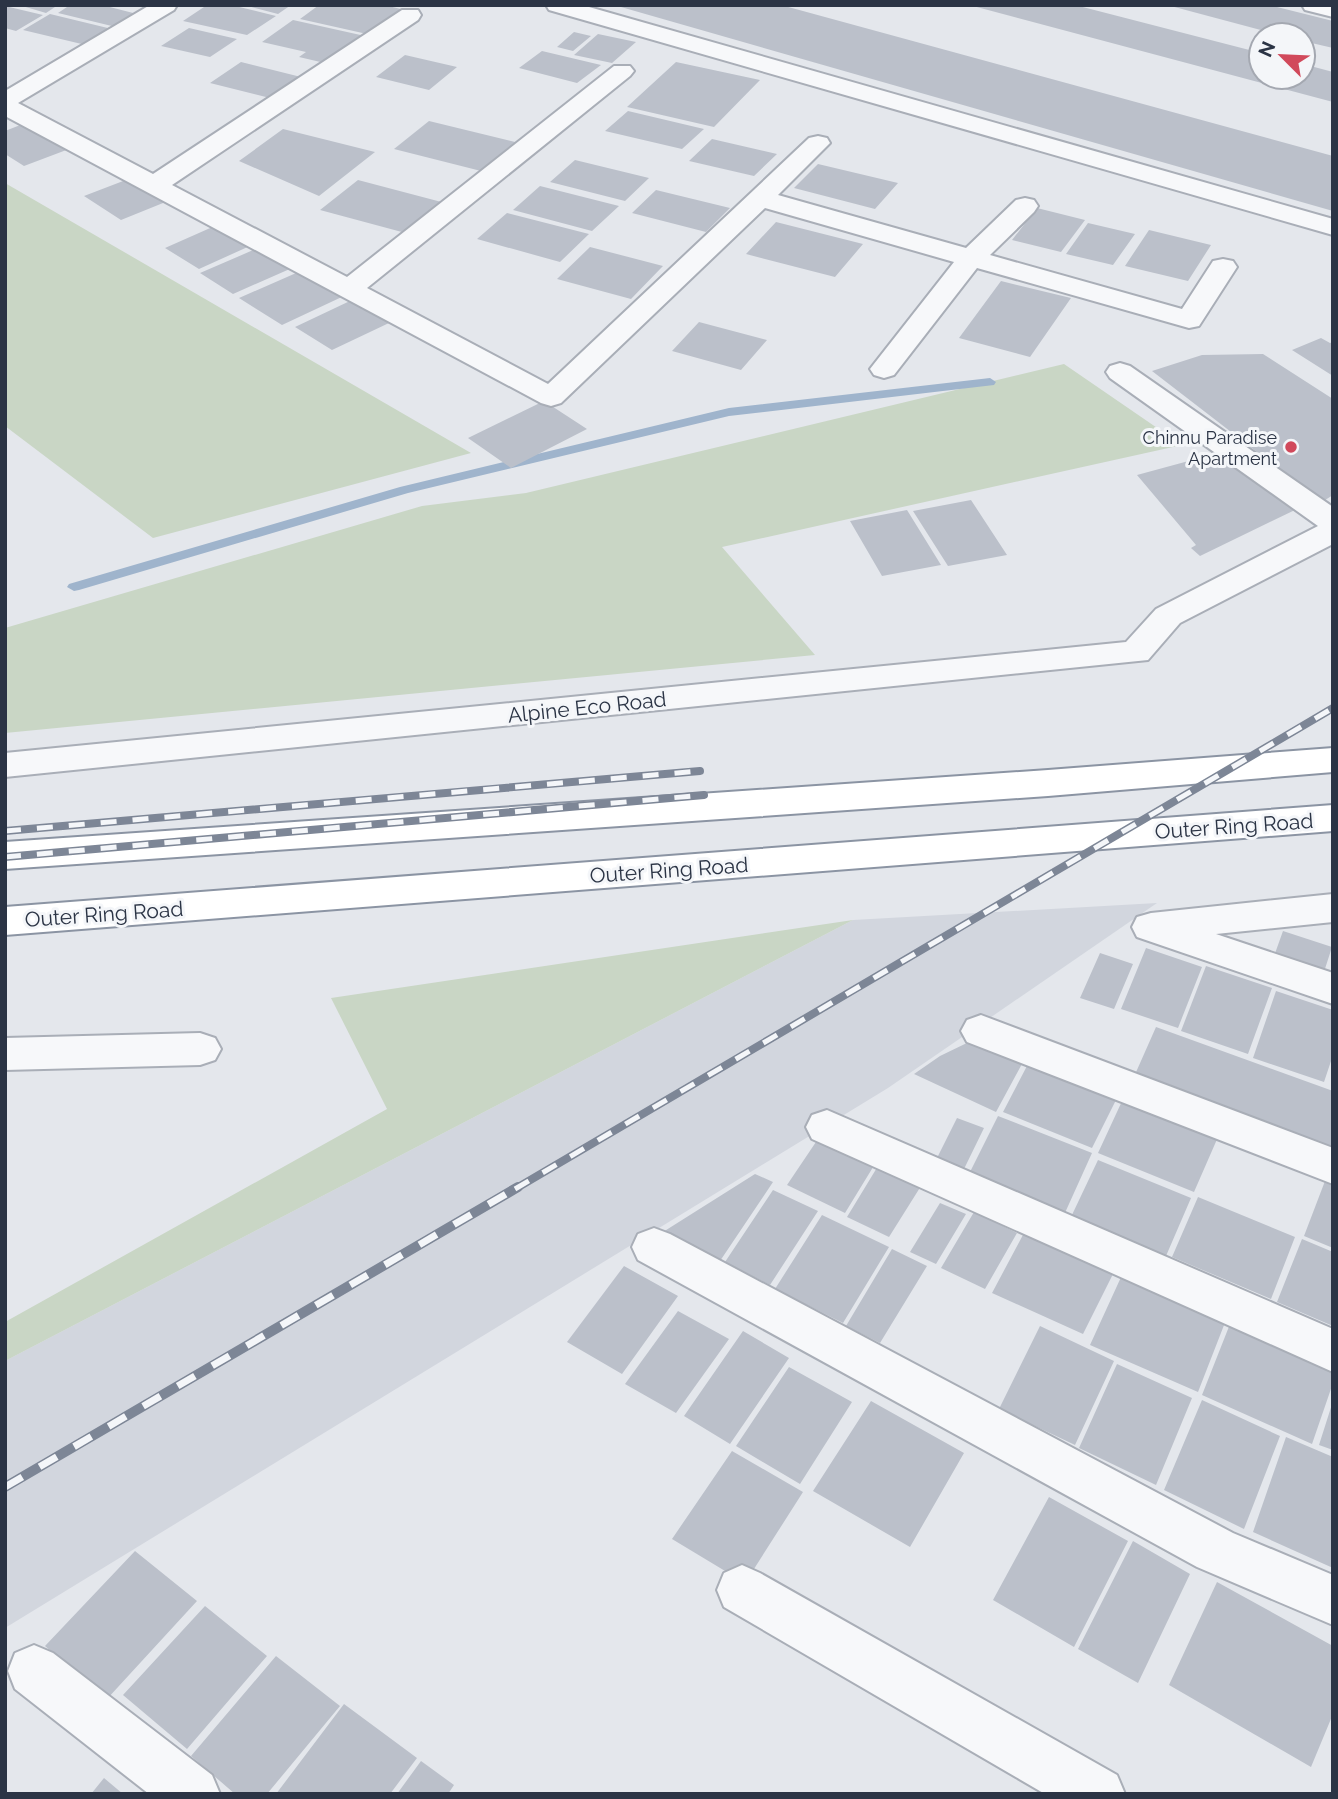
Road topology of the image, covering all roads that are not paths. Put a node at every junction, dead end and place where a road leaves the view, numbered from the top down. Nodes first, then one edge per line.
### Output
1 (166, 5) edge
2 (557, 5) edge
3 (1313, 5) edge
4 (1333, 10) edge
5 (410, 15) dead end
6 (622, 71) dead end
7 (5, 104) edge
8 (818, 143) dead end
9 (154, 185) junction
10 (759, 198) junction
11 (1025, 206) dead end
12 (1333, 227) edge
13 (970, 260) junction
14 (1223, 267) dead end
15 (349, 289) junction
16 (884, 369) dead end
17 (1120, 372) dead end
18 (1333, 522) edge
19 (1333, 531) edge
20 (1333, 553) edge
21 (1159, 629) junction
22 (1333, 760) edge
23 (5, 765) edge
24 (1333, 818) edge
25 (5, 856) edge
26 (1333, 908) edge
27 (5, 921) edge
28 (1333, 989) edge
29 (981, 1031) dead end
30 (200, 1049) dead end
31 (5, 1054) edge
32 (827, 1127) dead end
33 (1333, 1167) edge
34 (654, 1247) dead end
35 (1333, 1351) edge
36 (742, 1590) dead end
37 (1333, 1600) edge
38 (34, 1671) dead end
39 (192, 1794) edge
40 (1098, 1794) edge

1 - 7 street
2 - 12 street
3 - 4 street
5 - 9 street
6 - 15 street
7 - 9 street
8 - 10 street
9 - 15 street
10 - 13 street
10 - 15 street
11 - 13 street
13 - 14 street
13 - 16 street
17 - 18 street
19 - 21 street, Alpine Eco Road
20 - 21 street, Alpine Eco Road
21 - 23 street, Alpine Eco Road
22 - 25 highway
24 - 27 highway, Outer Ring Road
26 - 28 street
29 - 33 street
30 - 31 street
32 - 35 street
34 - 37 street
36 - 40 street
38 - 39 street

